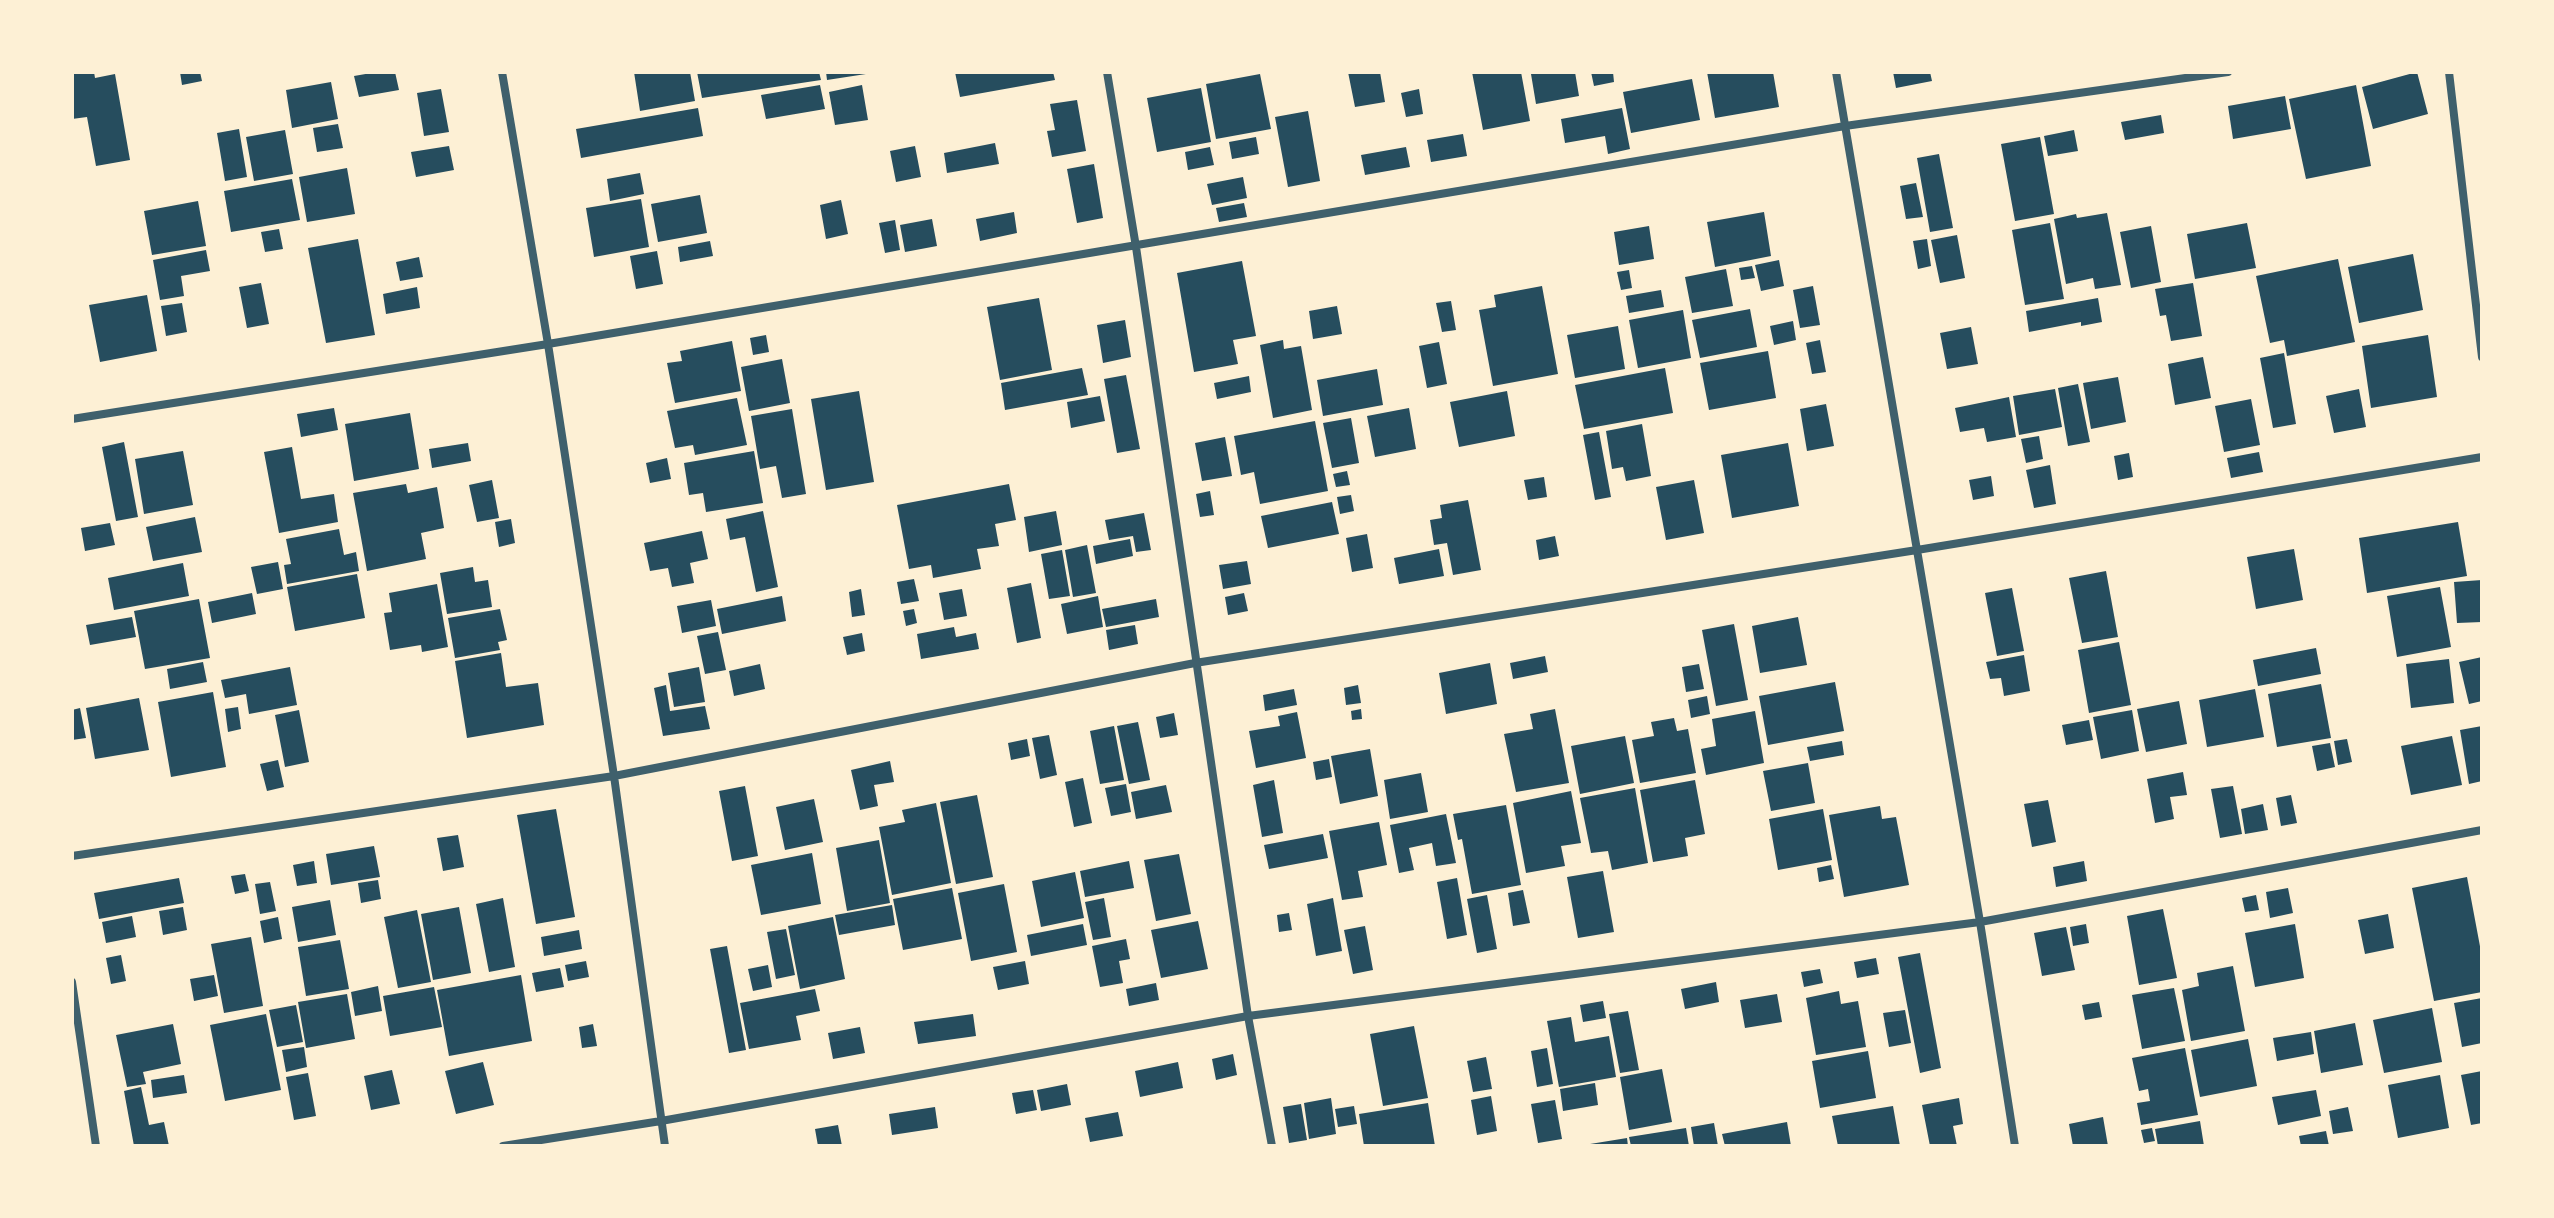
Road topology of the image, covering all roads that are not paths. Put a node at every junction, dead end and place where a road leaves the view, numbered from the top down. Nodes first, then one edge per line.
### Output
1 (502, 72) edge
2 (1107, 72) edge
3 (1836, 72) edge
4 (2228, 72) edge
5 (2449, 72) edge
6 (1845, 126) junction
7 (1136, 247) junction
8 (548, 344) junction
9 (2482, 357) edge
10 (72, 419) edge
11 (2482, 457) edge
12 (1917, 550) junction
13 (1195, 663) junction
14 (614, 776) junction
15 (2482, 830) edge
16 (72, 856) edge
17 (1980, 922) junction
18 (72, 982) edge
19 (1248, 1016) junction
20 (661, 1121) junction
21 (96, 1146) edge
22 (503, 1146) edge
23 (665, 1146) edge
24 (1272, 1146) edge
25 (2015, 1146) edge

1 - 8 street
2 - 7 street
3 - 6 street
4 - 6 street
5 - 9 street
6 - 7 street
6 - 12 street
7 - 8 street
7 - 13 street
8 - 10 street
8 - 14 street
11 - 12 street
12 - 13 street
12 - 17 street
13 - 14 street
13 - 19 street
14 - 16 street
14 - 20 street
15 - 17 street
17 - 19 street
17 - 25 street
18 - 21 street
19 - 20 street
19 - 24 street
20 - 22 street
20 - 23 street

